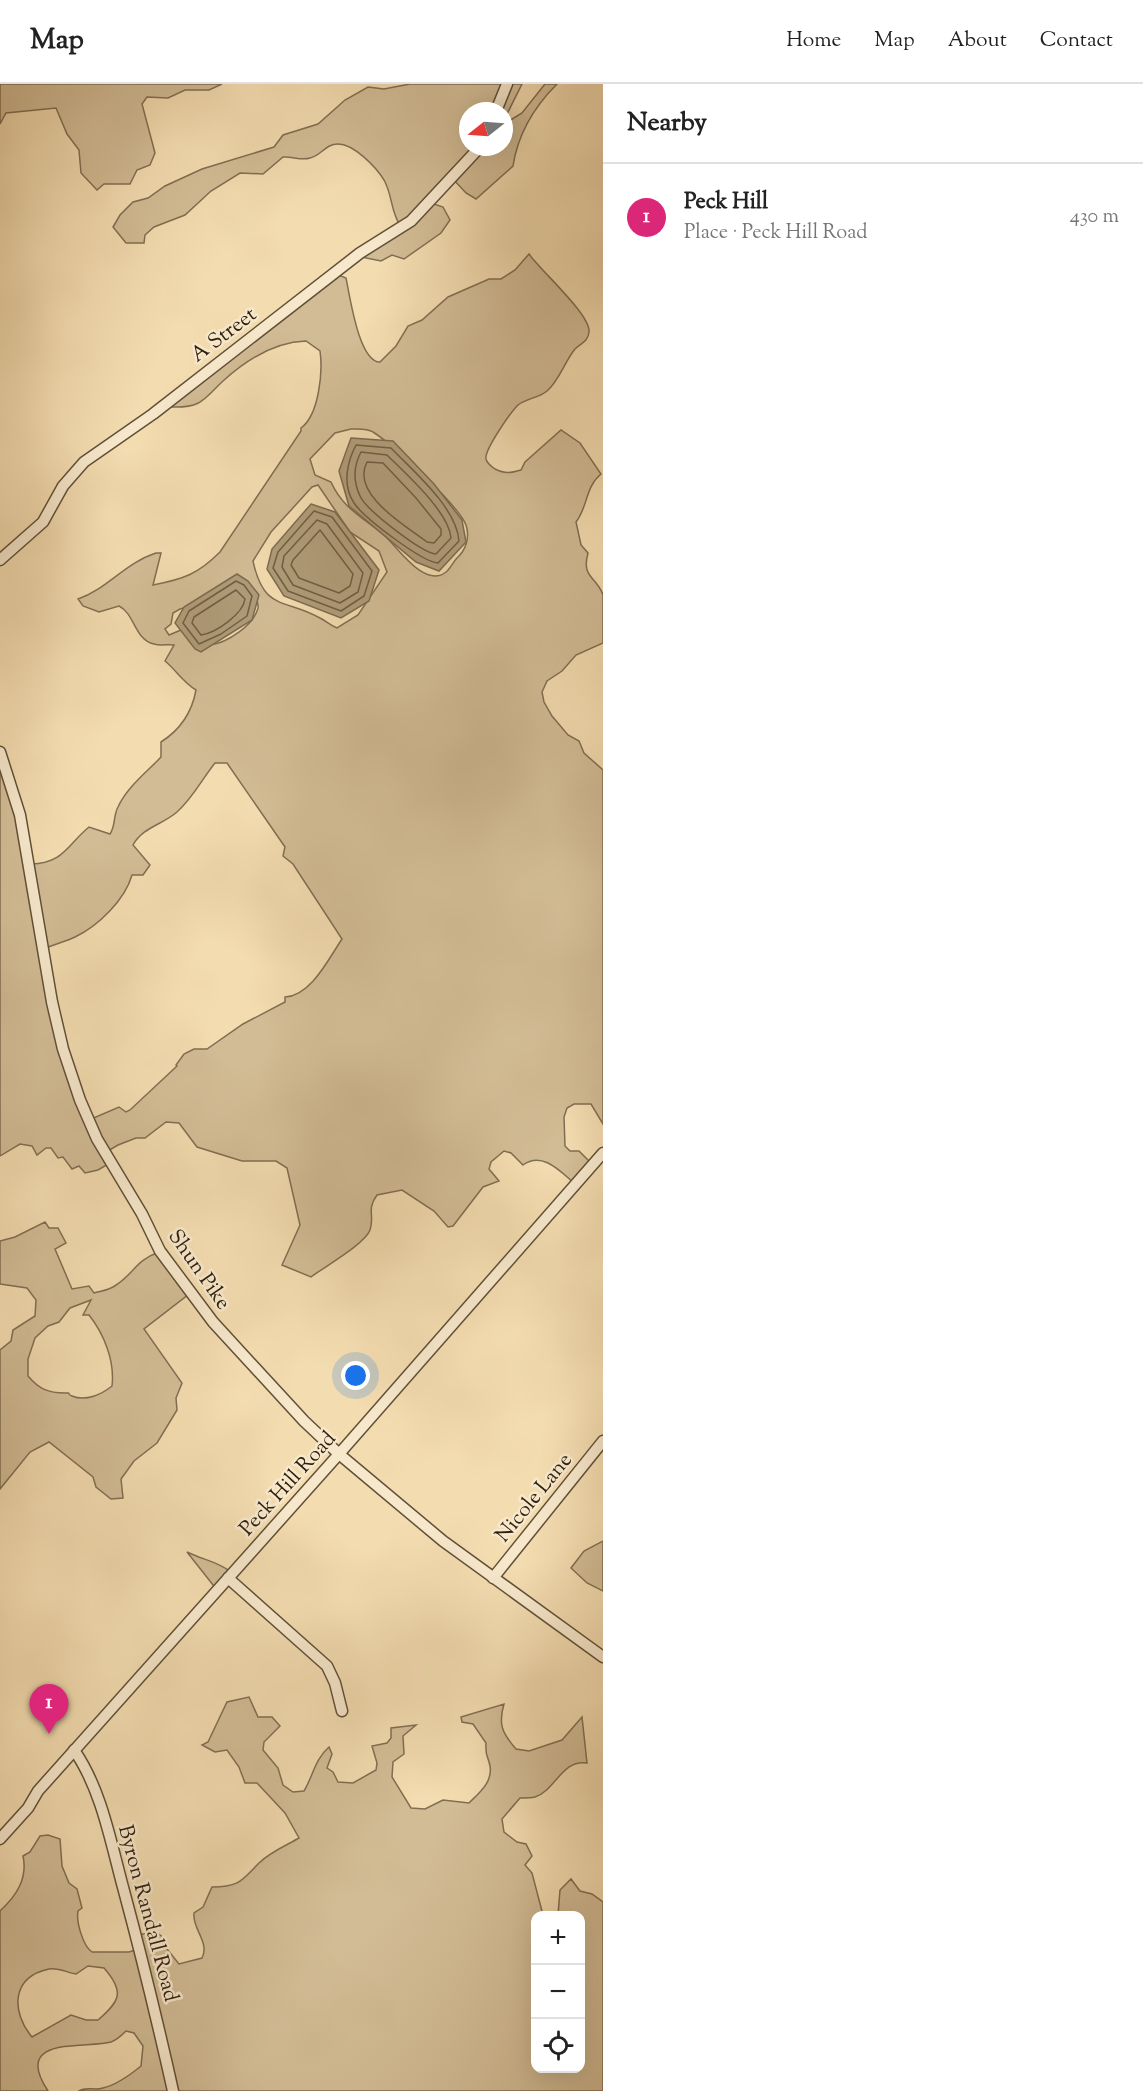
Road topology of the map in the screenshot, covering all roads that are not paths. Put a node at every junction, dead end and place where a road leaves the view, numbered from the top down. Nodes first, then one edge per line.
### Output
1 (507, 84) edge
2 (500, 102) edge
3 (472, 156) edge
4 (0, 560) edge
5 (0, 752) edge
6 (603, 1153) edge
7 (603, 1441) edge
8 (339, 1454) junction
9 (228, 1578) junction
10 (493, 1578) junction
11 (603, 1657) edge
12 (342, 1711) dead end
13 (74, 1750) junction
14 (0, 1839) edge
15 (173, 2091) edge

1 - 2 street
3 - 4 street, A Street
5 - 8 street, Shun Pike
6 - 8 street, Peck Hill Road
7 - 10 street, Nicole Lane
8 - 9 street, Peck Hill Road
8 - 10 street, Shun Pike
9 - 12 street
9 - 13 street, Peck Hill Road
10 - 11 street, Shun Pike
13 - 14 street, Peck Hill Road
13 - 15 street, Byron Randall Road

